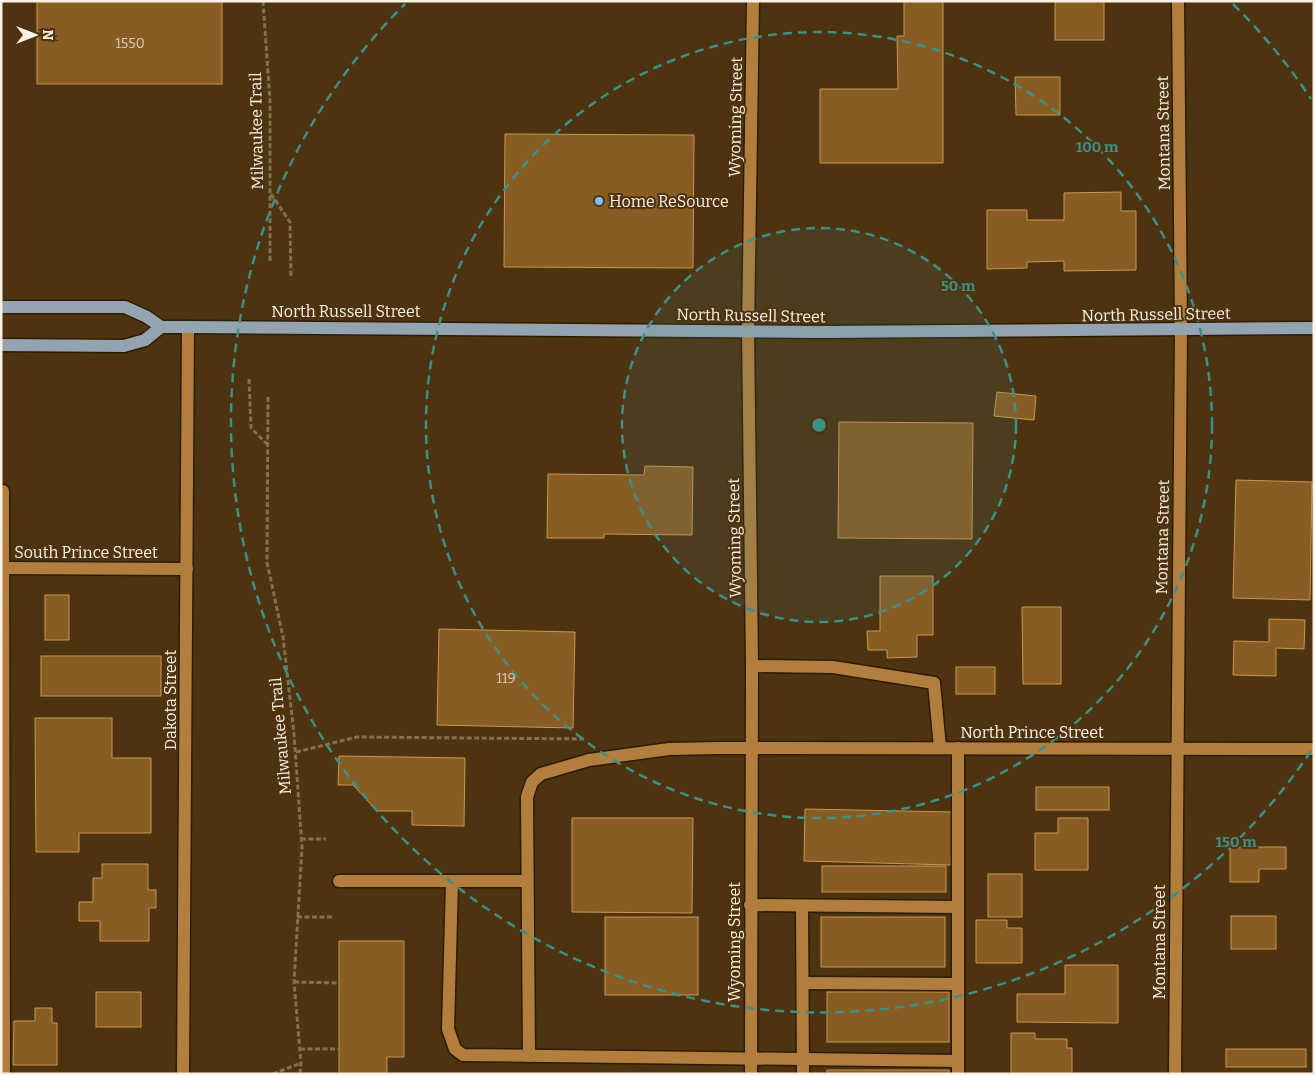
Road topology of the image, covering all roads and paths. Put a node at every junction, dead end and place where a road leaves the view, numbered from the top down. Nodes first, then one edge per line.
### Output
1 (263, 1) edge
2 (753, 1) edge
3 (1178, 1) edge
4 (270, 193) junction
5 (270, 261) dead end
6 (291, 277) dead end
7 (1, 307) edge
8 (161, 327) junction
9 (188, 327) junction
10 (1314, 328) edge
11 (1181, 329) junction
12 (748, 330) junction
13 (1, 345) edge
14 (249, 379) dead end
15 (268, 397) dead end
16 (267, 445) junction
17 (1, 491) edge
18 (3, 568) junction
19 (187, 569) junction
20 (752, 666) junction
21 (589, 739) dead end
22 (751, 748) junction
23 (940, 748) junction
24 (958, 748) junction
25 (1177, 748) junction
26 (1314, 749) edge
27 (296, 752) junction
28 (302, 839) junction
29 (326, 839) dead end
30 (339, 882) dead end
31 (452, 882) junction
32 (527, 882) junction
33 (750, 906) junction
34 (802, 906) junction
35 (958, 907) junction
36 (297, 916) junction
37 (332, 917) dead end
38 (294, 982) junction
39 (339, 983) dead end
40 (803, 983) junction
41 (958, 984) junction
42 (300, 1049) junction
43 (339, 1049) dead end
44 (529, 1056) junction
45 (751, 1059) junction
46 (803, 1059) junction
47 (302, 1063) junction
48 (958, 1067) edge
49 (4, 1074) edge
50 (183, 1074) edge
51 (273, 1074) edge
52 (300, 1074) edge
53 (751, 1074) edge
54 (803, 1074) edge
55 (1175, 1074) edge

1 - 4 path, Milwaukee Trail
2 - 12 street, Wyoming Street
3 - 11 street, Montana Street
4 - 5 path, Milwaukee Trail
4 - 6 path
7 - 8 main road
8 - 9 main road, North Russell Street
8 - 13 main road
9 - 12 main road, North Russell Street
9 - 19 street, Dakota Street
10 - 11 main road, North Russell Street
11 - 12 main road, North Russell Street
11 - 25 street, Montana Street
12 - 20 street, Wyoming Street
14 - 16 path
15 - 16 path, Milwaukee Trail
16 - 27 path, Milwaukee Trail
17 - 18 street, South Prince Street
18 - 19 street, South Prince Street
18 - 49 street
19 - 50 street, Dakota Street
20 - 22 street, Wyoming Street
20 - 23 street
21 - 27 path
22 - 23 street, North Prince Street
22 - 32 street, North Prince Street
22 - 33 street, Wyoming Street
23 - 24 street, North Prince Street
24 - 25 street, North Prince Street
24 - 35 street
25 - 26 street, North Prince Street
25 - 55 street, Montana Street
27 - 28 path, Milwaukee Trail
28 - 29 path
28 - 36 path, Milwaukee Trail
30 - 31 street
31 - 32 street
31 - 44 street
32 - 44 street, North Prince Street
33 - 34 street
33 - 45 street, Wyoming Street
34 - 35 street
34 - 40 street
35 - 41 street
36 - 37 path
36 - 38 path, Milwaukee Trail
38 - 39 path
38 - 42 path, Milwaukee Trail
40 - 41 street
40 - 46 street
41 - 48 street
42 - 43 path
42 - 47 path, Milwaukee Trail
44 - 45 street
45 - 46 street
45 - 53 street, Wyoming Street
46 - 48 street
46 - 54 street
47 - 51 path
47 - 52 path, Milwaukee Trail

